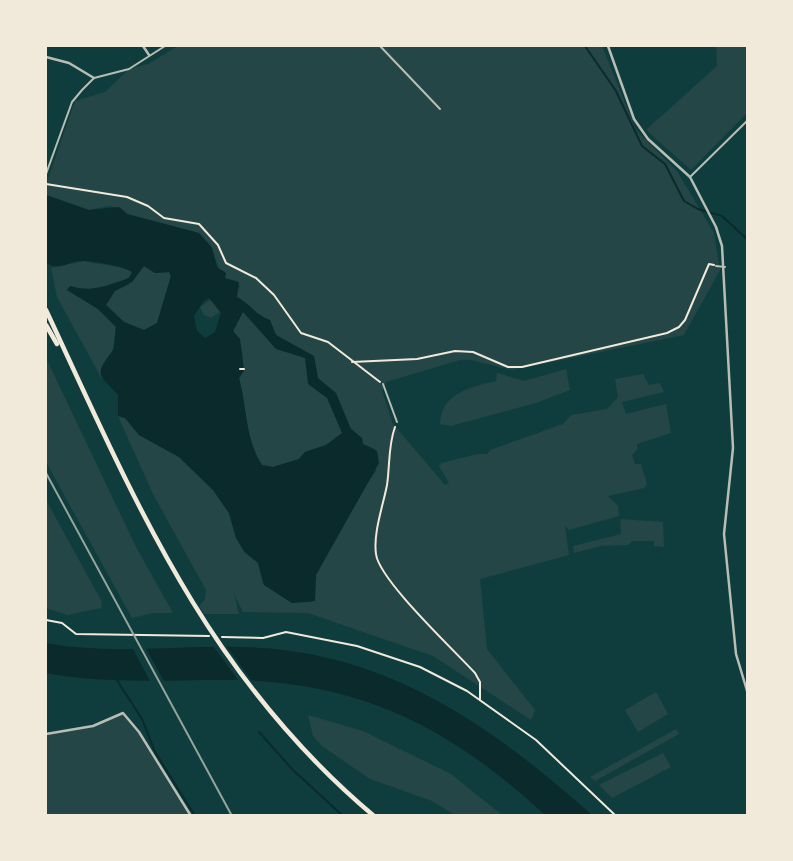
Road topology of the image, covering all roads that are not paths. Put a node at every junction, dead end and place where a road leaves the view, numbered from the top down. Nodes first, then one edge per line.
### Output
1 (143, 46) edge
2 (165, 46) edge
3 (380, 46) edge
4 (608, 46) edge
5 (149, 55) junction
6 (46, 57) edge
7 (94, 78) junction
8 (440, 109) dead end
9 (747, 120) edge
10 (46, 174) edge
11 (690, 177) junction
12 (716, 266) road end
13 (725, 267) junction
14 (46, 310) edge
15 (46, 325) edge
16 (66, 360) junction
17 (383, 384) road end
18 (397, 422) road end
19 (747, 694) edge
20 (46, 734) edge
21 (191, 816) edge
22 (374, 816) edge

1 - 5 street
2 - 5 lane
3 - 8 lane
4 - 11 street
5 - 7 lane
6 - 7 street
7 - 10 lane
9 - 11 lane
11 - 13 street
12 - 13 lane
13 - 19 street
14 - 16 main road
15 - 16 main road
16 - 22 main road
17 - 18 lane
20 - 21 street

